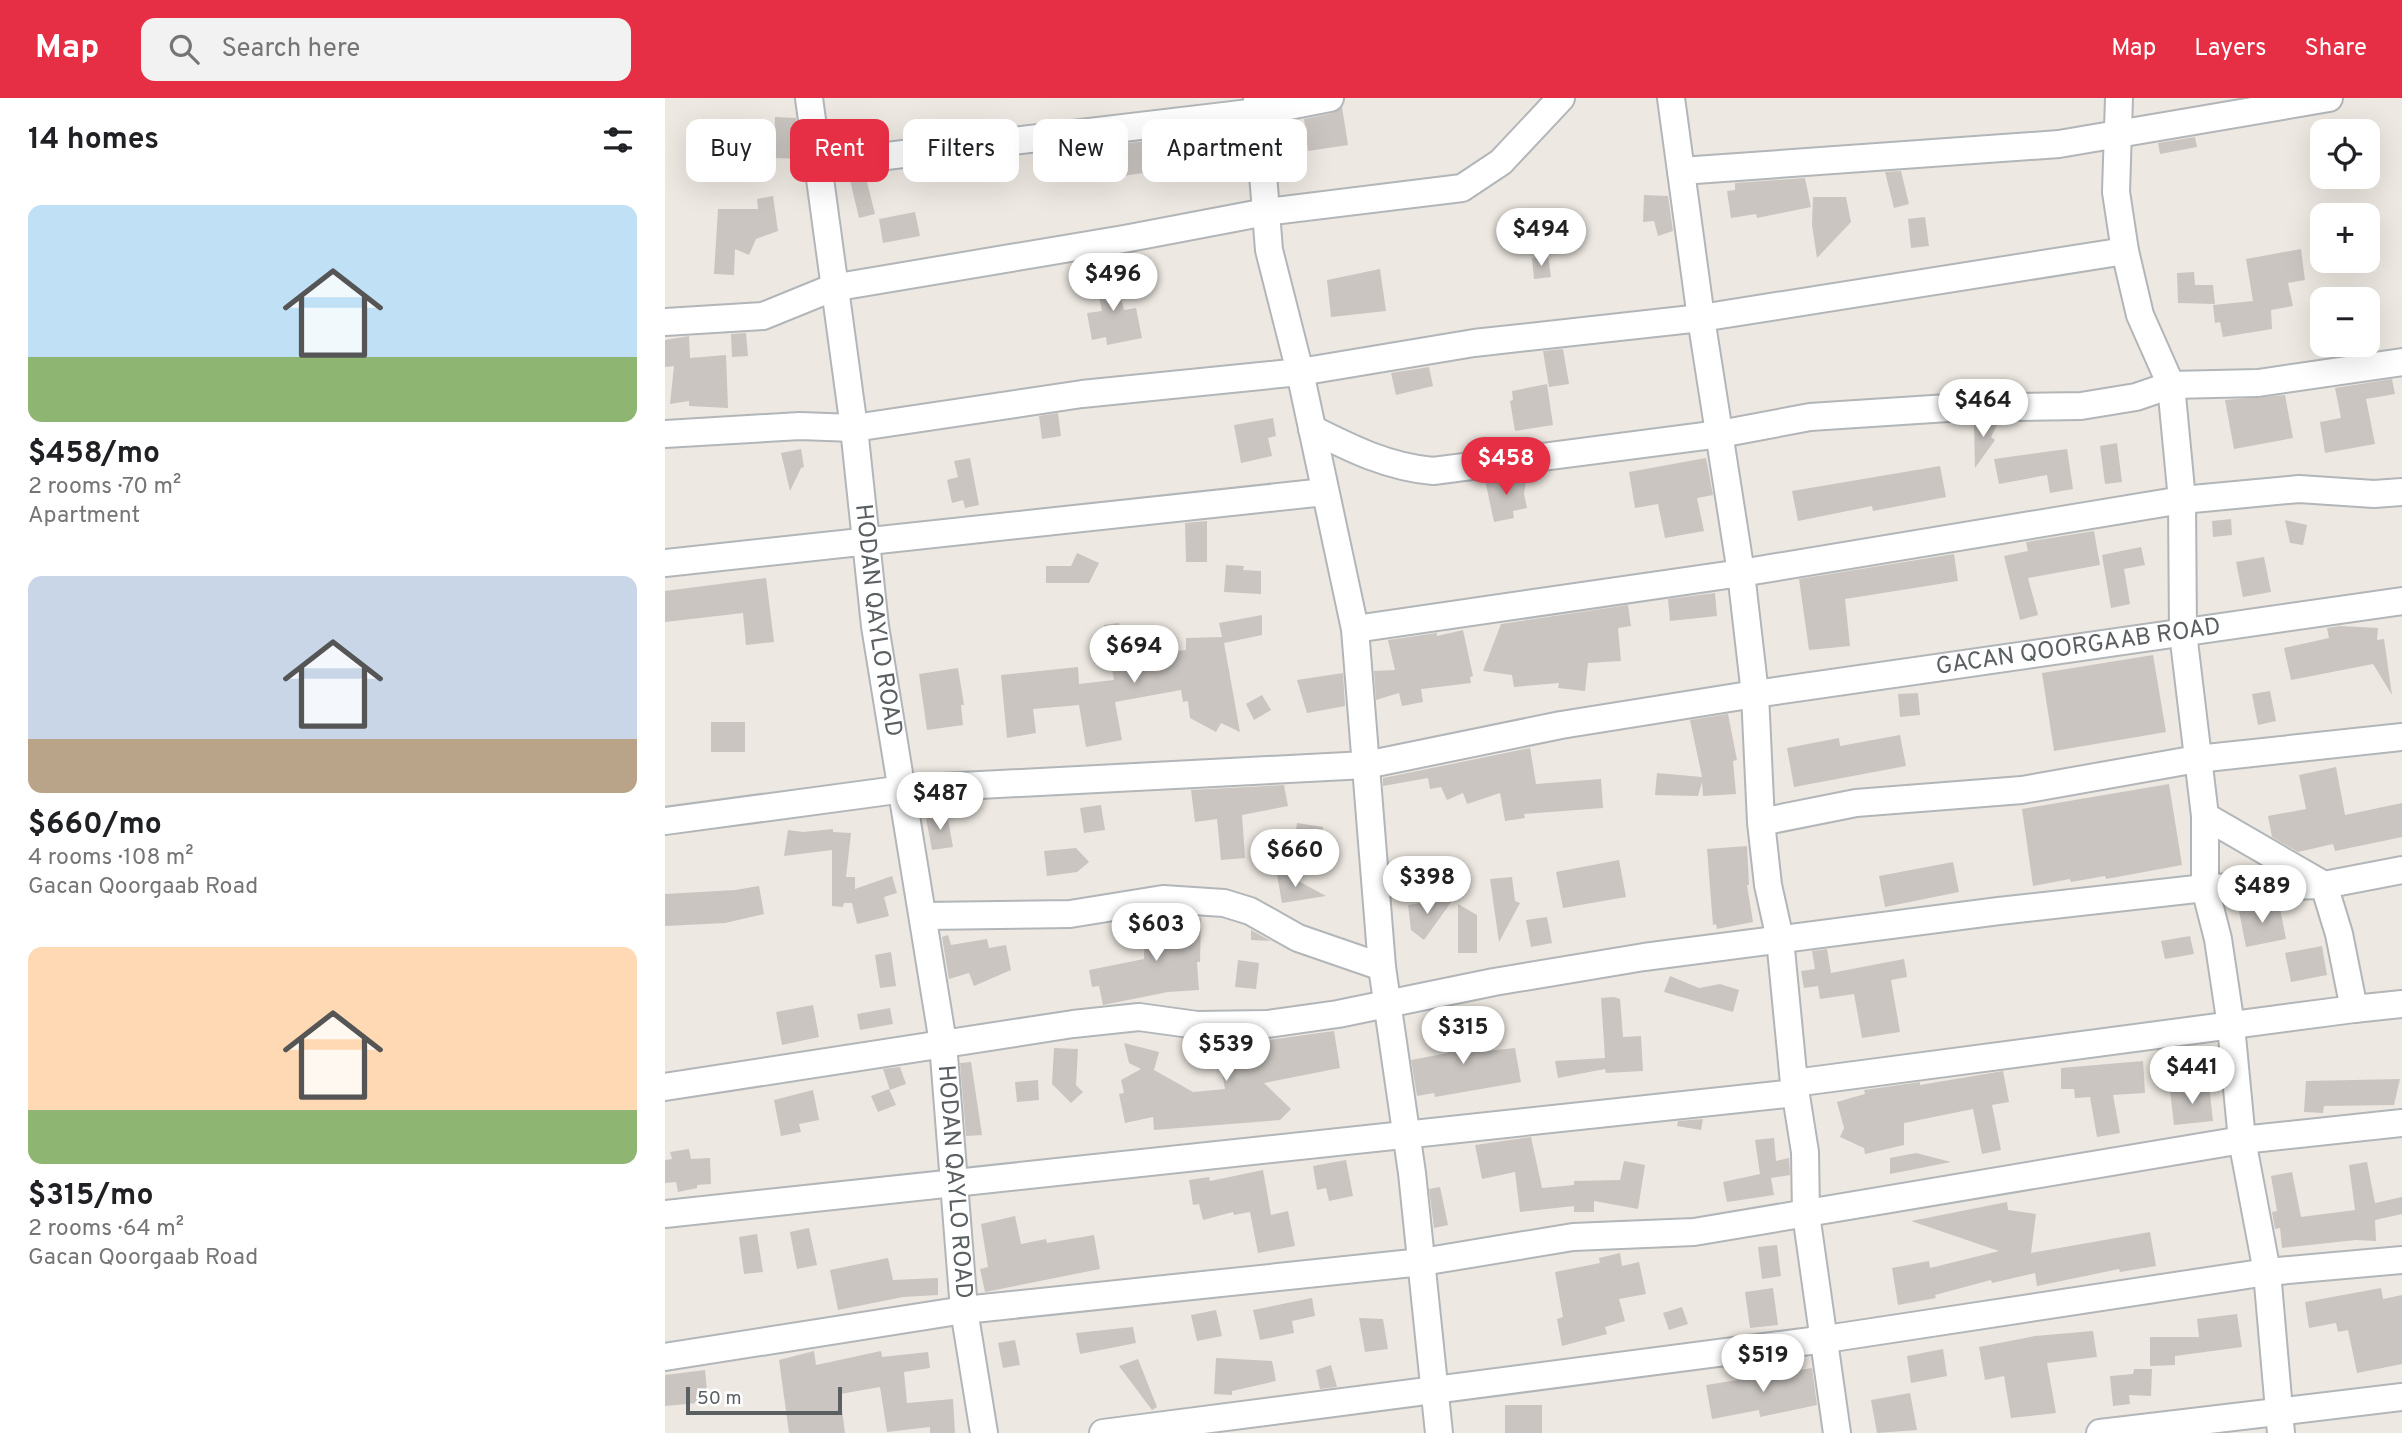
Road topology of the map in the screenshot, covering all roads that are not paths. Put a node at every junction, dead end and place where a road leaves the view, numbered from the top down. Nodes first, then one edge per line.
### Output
1 (786, 98) edge
2 (1330, 98) edge
3 (1561, 98) edge
4 (1671, 98) edge
5 (2119, 98) edge
6 (2329, 98) edge
7 (810, 104) edge
8 (1257, 105) edge
9 (2117, 132) junction
10 (889, 154) edge
11 (1681, 171) junction
12 (821, 182) edge
13 (1266, 212) junction
14 (2125, 251) junction
15 (832, 288) junction
16 (1701, 318) junction
17 (665, 322) edge
18 (2402, 362) edge
19 (1300, 372) junction
20 (2171, 386) junction
21 (854, 428) junction
22 (1312, 429) junction
23 (665, 434) edge
24 (1720, 434) junction
25 (1325, 492) junction
26 (2402, 492) edge
27 (2182, 500) junction
28 (867, 543) junction
29 (665, 563) edge
30 (1741, 573) junction
31 (2402, 601) edge
32 (1355, 629) junction
33 (2183, 633) junction
34 (1755, 694) junction
35 (2402, 737) edge
36 (2197, 760) junction
37 (1366, 765) junction
38 (904, 789) junction
39 (2205, 816) junction
40 (665, 821) edge
41 (1761, 822) junction
42 (2402, 870) edge
43 (2324, 885) junction
44 (2205, 888) junction
45 (924, 916) junction
46 (1780, 939) junction
47 (1382, 967) junction
48 (1388, 1004) junction
49 (2402, 1004) edge
50 (2354, 1009) junction
51 (2231, 1026) junction
52 (943, 1043) junction
53 (665, 1087) edge
54 (1795, 1088) junction
55 (2402, 1122) edge
56 (1406, 1135) junction
57 (2242, 1140) junction
58 (953, 1182) junction
59 (665, 1214) edge
60 (1806, 1214) junction
61 (2402, 1259) edge
62 (1422, 1262) junction
63 (2267, 1272) junction
64 (964, 1310) junction
65 (1826, 1339) junction
66 (665, 1357) edge
67 (1435, 1391) junction
68 (2402, 1397) edge
69 (2281, 1422) edge
70 (984, 1433) edge
71 (1103, 1433) edge
72 (1439, 1433) edge
73 (1837, 1433) edge
74 (2100, 1433) edge

1 - 7 street
2 - 8 street
3 - 13 street
4 - 11 street
5 - 9 street
6 - 9 street
8 - 10 street
8 - 13 street
9 - 11 street
9 - 14 street
11 - 16 street
12 - 15 street, HODAN QAYLO ROAD
13 - 15 street
13 - 19 street
14 - 16 street
14 - 20 street
15 - 17 street
15 - 21 street, HODAN QAYLO ROAD
16 - 19 street
16 - 24 street
18 - 20 street
19 - 21 street
19 - 22 street
20 - 24 street
20 - 27 street
21 - 23 street
21 - 28 street, HODAN QAYLO ROAD
22 - 24 street
22 - 25 street
24 - 30 street
25 - 28 street
25 - 32 street
26 - 27 street
27 - 30 street
27 - 33 street
28 - 29 street
28 - 38 street, HODAN QAYLO ROAD
30 - 32 street
30 - 34 street
31 - 33 street, GACAN QOORGAAB ROAD
32 - 37 street
33 - 34 street, GACAN QOORGAAB ROAD
33 - 36 street
34 - 37 street, GACAN QOORGAAB ROAD
34 - 41 street
35 - 36 street
36 - 39 street
36 - 41 street
37 - 38 street, GACAN QOORGAAB ROAD
37 - 47 street
38 - 40 street, GACAN QOORGAAB ROAD
38 - 45 street, HODAN QAYLO ROAD
39 - 43 street
39 - 44 street
41 - 46 street
42 - 43 street
43 - 44 street
43 - 50 street
44 - 46 street
44 - 51 street
45 - 47 street
45 - 52 street, HODAN QAYLO ROAD
46 - 48 street
46 - 54 street
47 - 48 street
48 - 52 street
48 - 56 street
49 - 50 street
50 - 51 street
51 - 54 street
51 - 57 street
52 - 53 street
52 - 58 street, HODAN QAYLO ROAD
54 - 56 street
54 - 60 street
55 - 57 street
56 - 58 street
56 - 62 street
57 - 60 street
57 - 63 street
58 - 59 street
58 - 64 street, HODAN QAYLO ROAD
60 - 62 street
60 - 65 street
61 - 63 street
62 - 64 street
62 - 67 street
63 - 65 street
63 - 69 street
64 - 66 street
64 - 70 street, HODAN QAYLO ROAD
65 - 67 street
65 - 73 street
67 - 71 street
67 - 72 street
68 - 69 street
69 - 74 street

